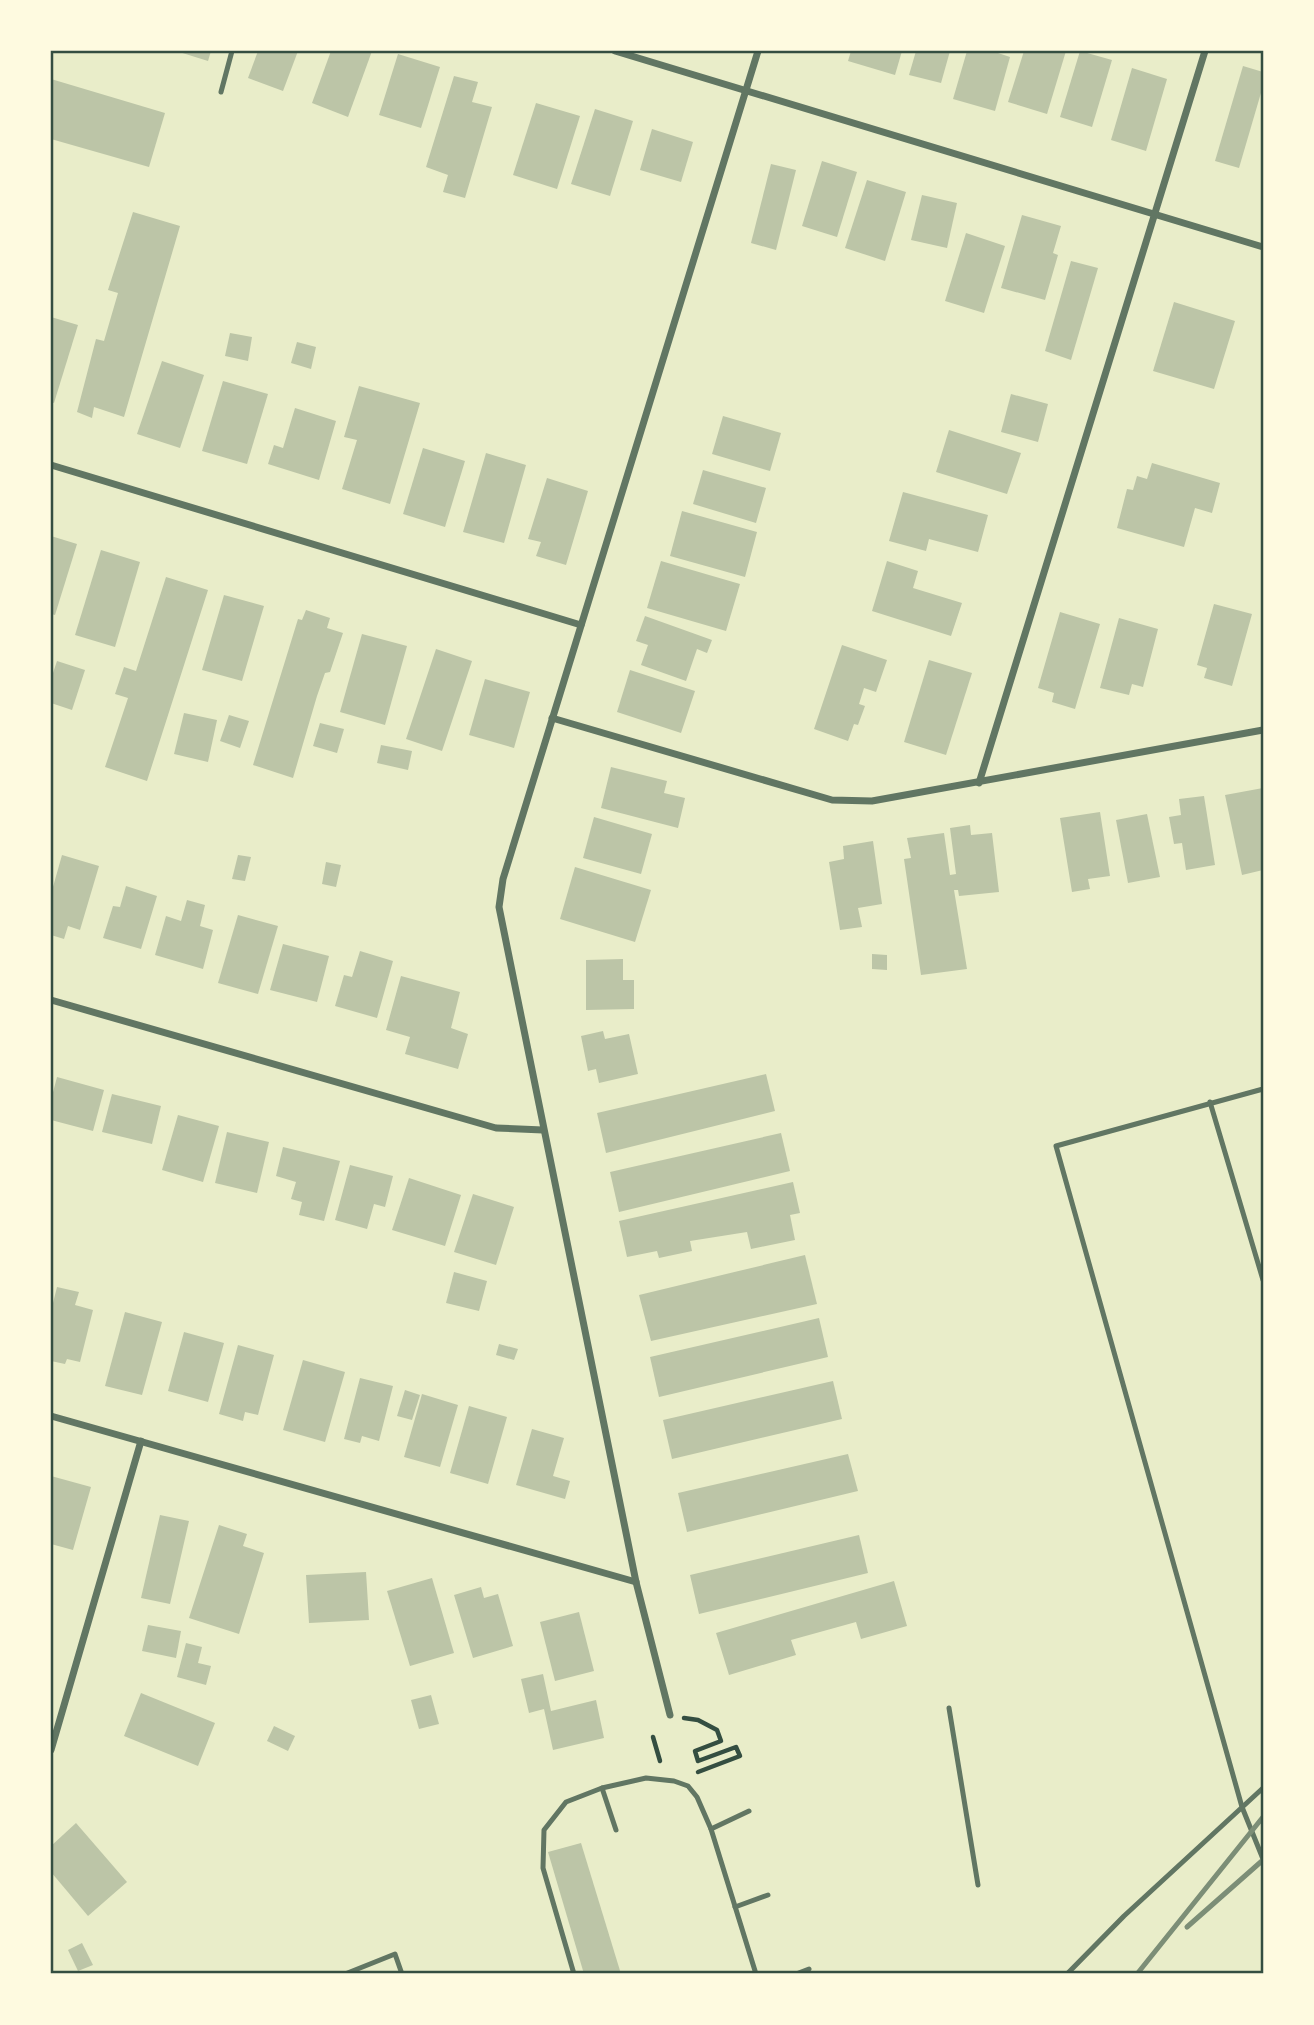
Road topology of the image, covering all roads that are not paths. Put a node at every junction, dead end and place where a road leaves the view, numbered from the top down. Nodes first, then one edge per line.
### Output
1 (232, 51) edge
2 (615, 51) edge
3 (758, 51) edge
4 (1205, 51) edge
5 (746, 90) junction
6 (221, 92) dead end
7 (1154, 214) junction
8 (1263, 247) edge
9 (51, 465) edge
10 (581, 625) junction
11 (552, 718) junction
12 (1263, 730) edge
13 (979, 783) junction
14 (51, 1000) edge
15 (1263, 1089) edge
16 (1210, 1102) junction
17 (543, 1130) junction
18 (1263, 1280) edge
19 (51, 1416) edge
20 (141, 1441) junction
21 (636, 1582) junction
22 (949, 1708) dead end
23 (670, 1715) road end
24 (51, 1750) edge
25 (1263, 1783) edge
26 (602, 1788) junction
27 (1263, 1788) edge
28 (1242, 1807) junction
29 (749, 1811) dead end
30 (711, 1829) junction
31 (616, 1830) dead end
32 (1263, 1859) edge
33 (978, 1885) dead end
34 (768, 1895) dead end
35 (735, 1907) junction
36 (809, 1969) dead end
37 (345, 1974) edge
38 (402, 1974) edge
39 (574, 1974) edge
40 (756, 1974) edge
41 (796, 1974) edge
42 (1067, 1974) edge

1 - 6 lane
2 - 5 street
3 - 5 street
4 - 7 street
5 - 7 street
5 - 10 street
7 - 8 street
7 - 13 street
9 - 10 street
10 - 11 street
11 - 13 street
11 - 17 street
12 - 13 street
14 - 17 street
15 - 16 lane
16 - 18 lane
16 - 28 lane
17 - 21 street
19 - 20 street
20 - 21 street
20 - 24 street
21 - 23 street
22 - 33 lane
25 - 28 lane
26 - 30 lane
26 - 31 lane
26 - 39 lane
27 - 28 lane
28 - 32 lane
28 - 42 lane
29 - 30 lane
30 - 35 lane
34 - 35 lane
35 - 40 lane
36 - 41 lane
37 - 38 lane

